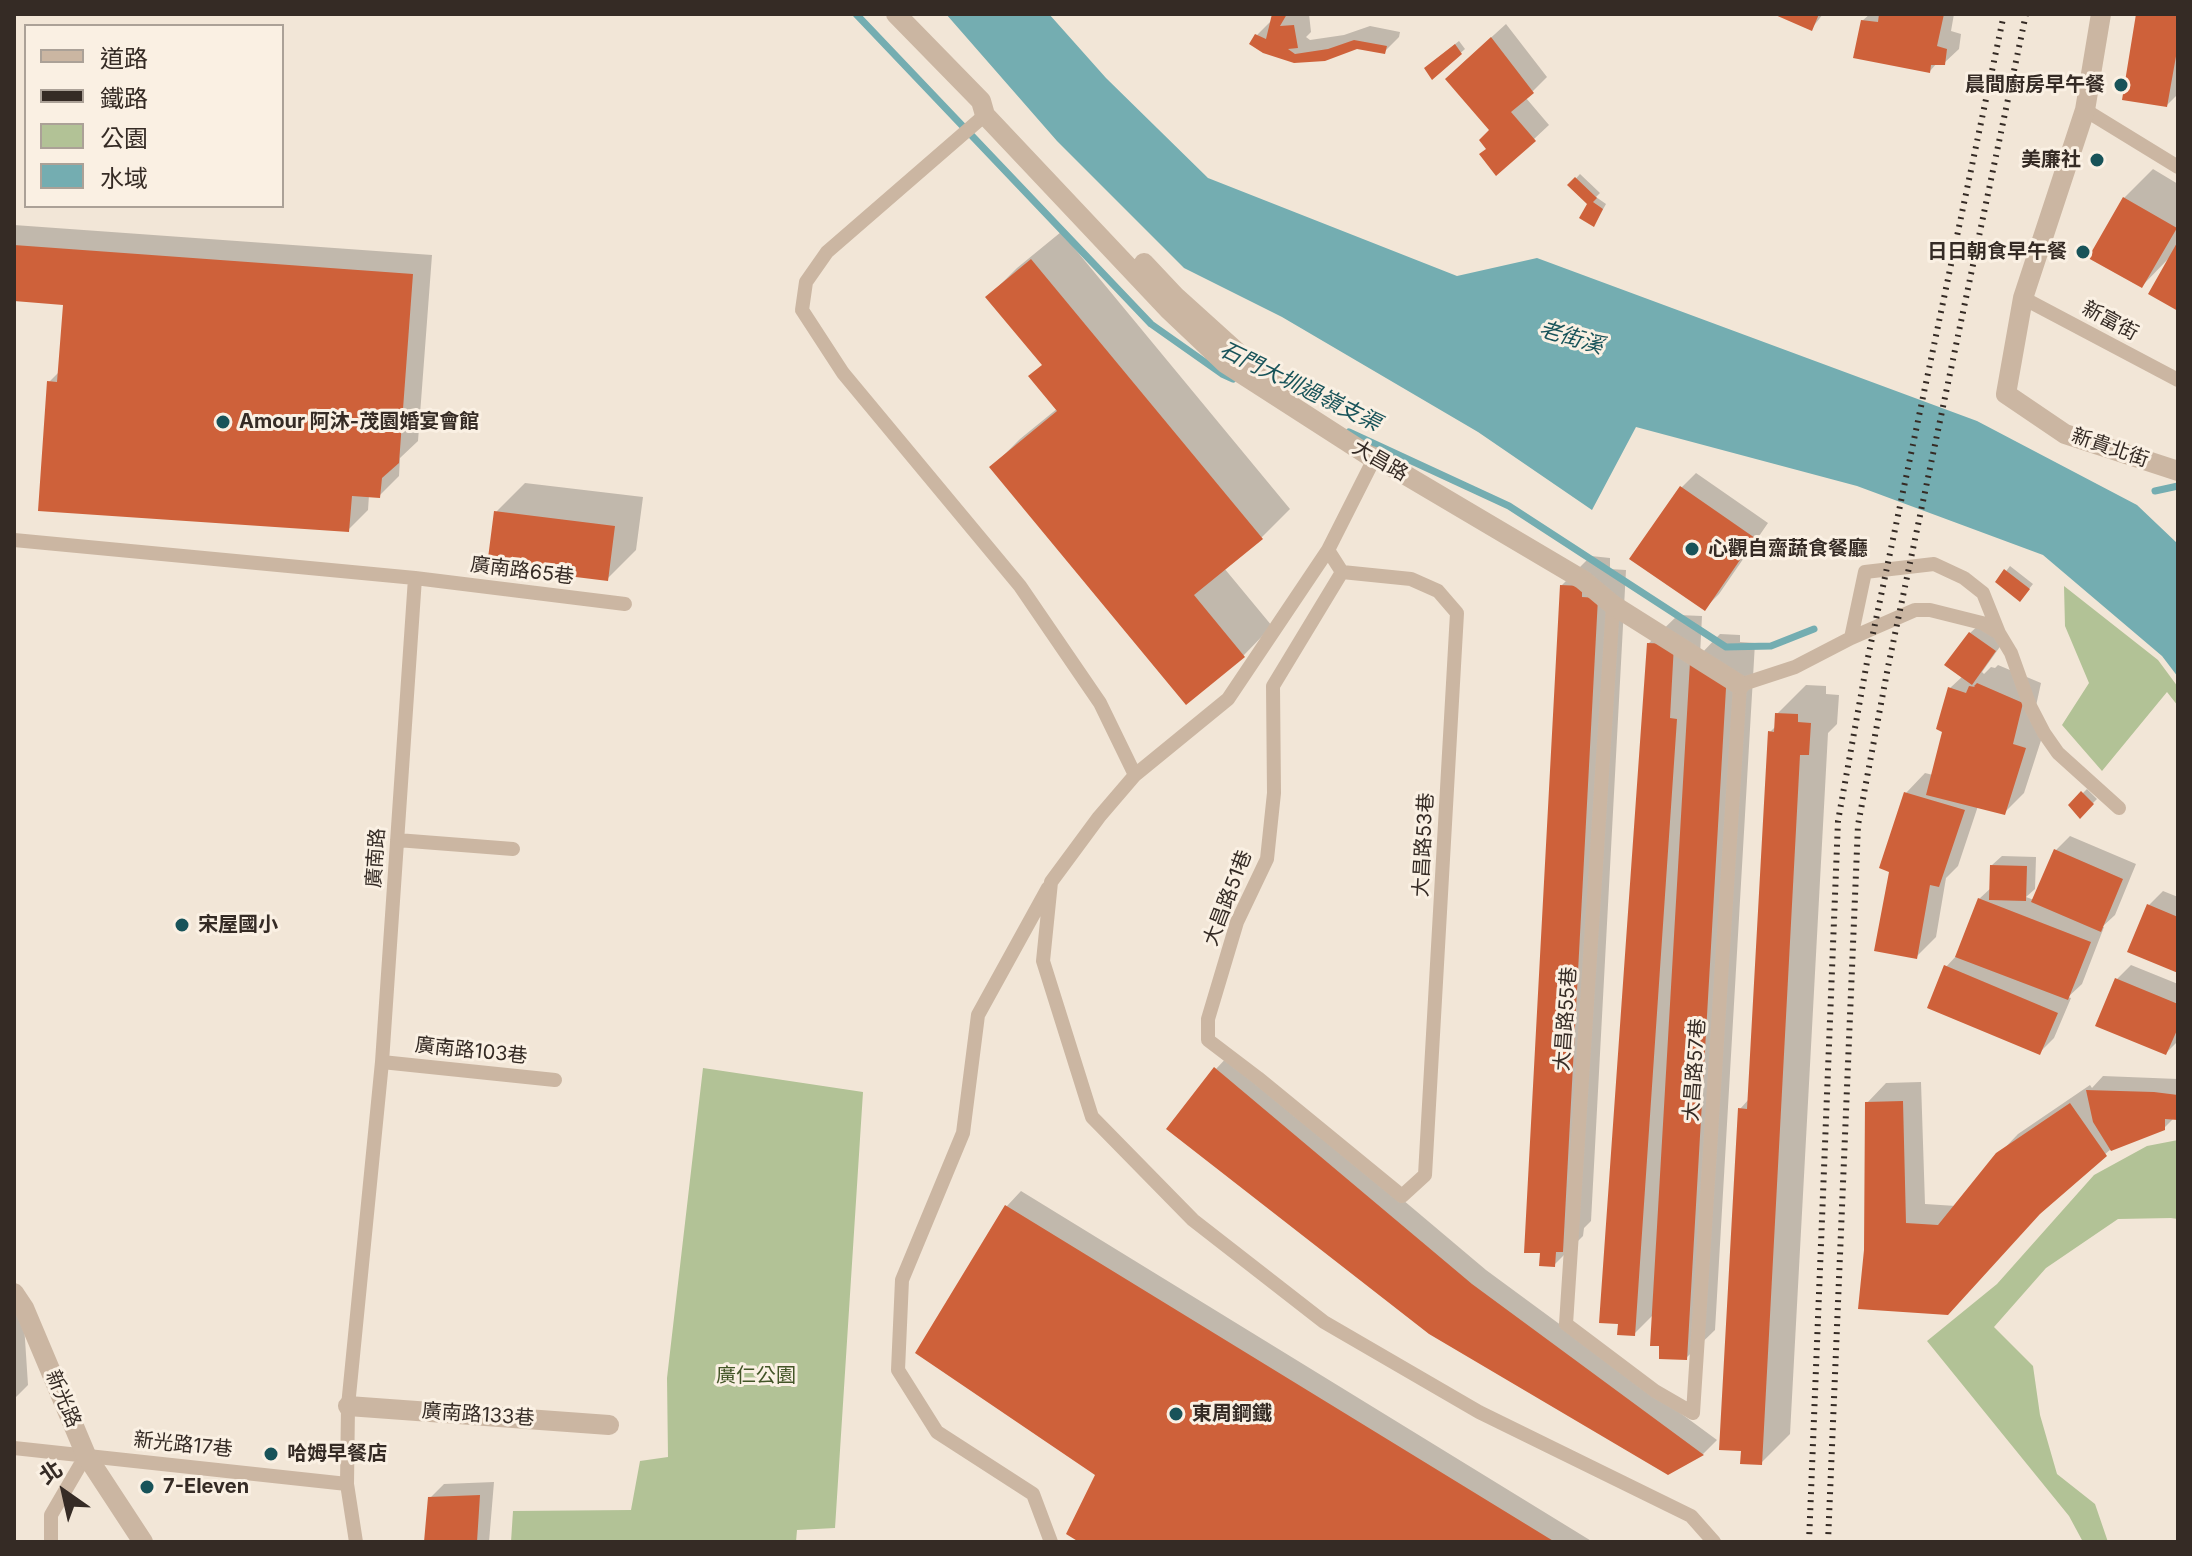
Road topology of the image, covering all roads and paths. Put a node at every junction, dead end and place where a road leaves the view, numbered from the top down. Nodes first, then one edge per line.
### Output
1 (896, 14) edge
2 (2101, 14) edge
3 (983, 108) junction
4 (2085, 110) junction
5 (2178, 167) edge
6 (2023, 298) junction
7 (2178, 380) edge
8 (1375, 457) junction
9 (2178, 471) edge
10 (14, 540) edge
11 (1328, 550) junction
12 (1342, 572) junction
13 (415, 578) junction
14 (625, 604) dead end
15 (1613, 605) junction
16 (1999, 633) junction
17 (1851, 638) junction
18 (1740, 685) junction
19 (1135, 775) junction
20 (2119, 808) dead end
21 (397, 840) junction
22 (513, 849) dead end
23 (1051, 882) junction
24 (382, 1062) junction
25 (555, 1080) dead end
26 (1402, 1196) joint
27 (14, 1293) edge
28 (1655, 1391) joint
29 (348, 1406) junction
30 (609, 1425) dead end
31 (14, 1448) edge
32 (86, 1455) junction
33 (347, 1484) junction
34 (51, 1542) edge
35 (143, 1542) edge
36 (356, 1542) edge
37 (1051, 1542) edge
38 (1714, 1542) edge

1 - 3 street
2 - 4 street
3 - 8 street, 大昌路
3 - 19 lane
4 - 5 lane
4 - 6 street
6 - 7 lane, 新富街
6 - 9 street, 新貴北街
8 - 11 lane
8 - 15 street, 大昌路
10 - 13 lane
11 - 12 lane
11 - 19 lane
12 - 26 lane, 大昌路53巷
12 - 26 lane, 大昌路51巷
13 - 14 lane, 廣南路65巷
13 - 21 lane, 廣南路
15 - 18 street, 大昌路
15 - 28 lane, 大昌路55巷
16 - 17 lane
16 - 17 lane
16 - 20 lane
17 - 18 lane
18 - 28 lane, 大昌路57巷
19 - 23 lane
21 - 22 lane
21 - 24 lane, 廣南路
23 - 37 lane
23 - 38 lane
24 - 25 lane, 廣南路103巷
24 - 29 lane, 廣南路
27 - 32 street, 新光路
29 - 30 street, 廣南路133巷
29 - 33 lane, 廣南路
31 - 32 lane, 新光路17巷
32 - 33 lane, 新光路17巷
32 - 34 lane
32 - 35 street, 新光路
33 - 36 lane, 廣南路

